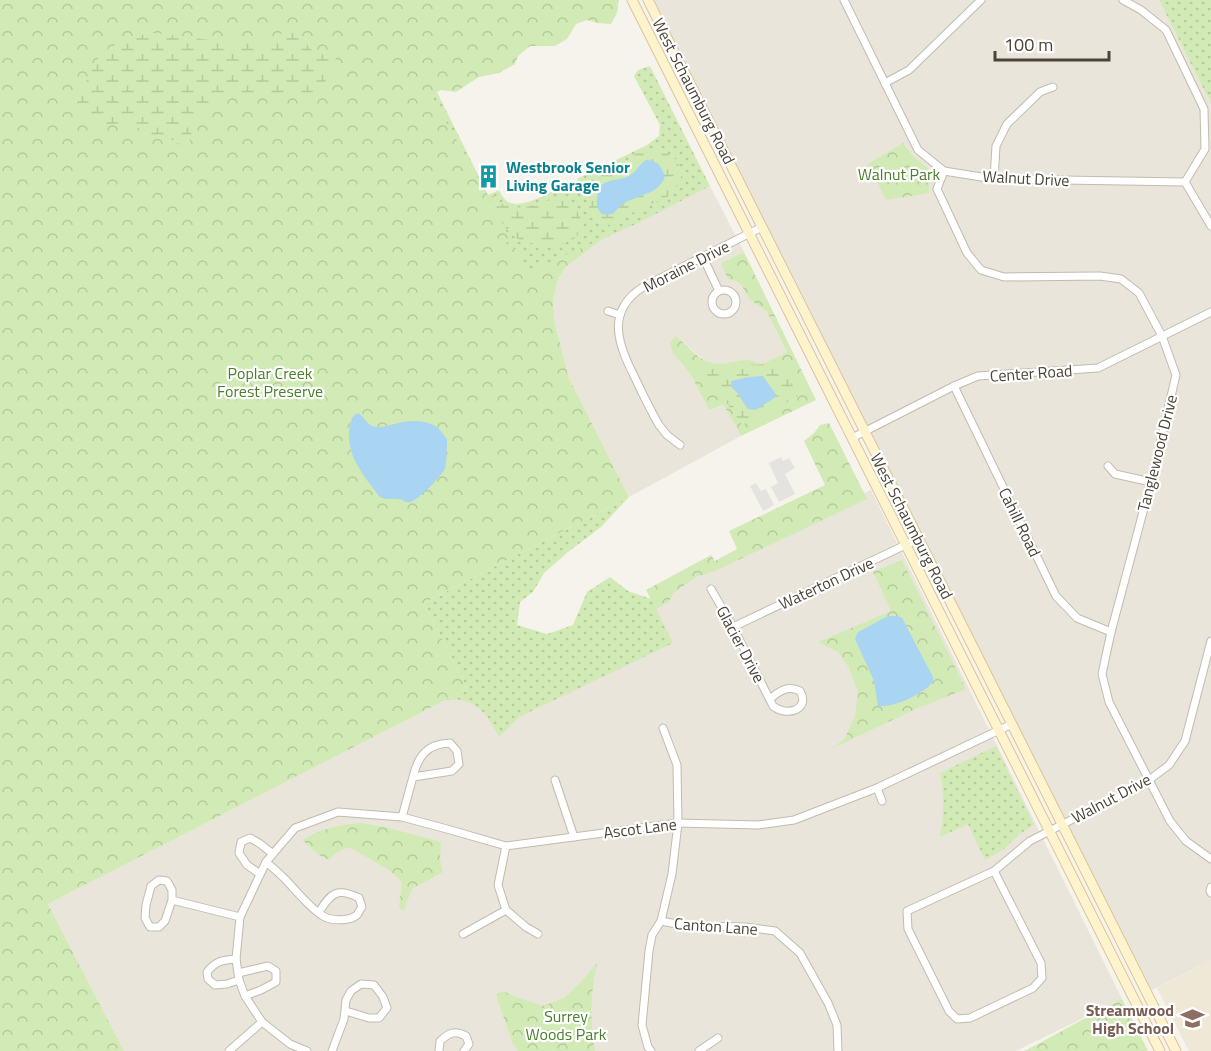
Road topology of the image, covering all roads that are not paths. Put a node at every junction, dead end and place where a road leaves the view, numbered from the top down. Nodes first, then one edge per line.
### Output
1 (632, 0) edge
2 (648, 0) edge
3 (844, 0) edge
4 (981, 0) edge
5 (1123, 0) edge
6 (885, 83) junction
7 (1053, 87) dead end
8 (944, 171) junction
9 (994, 179) junction
10 (1185, 182) junction
11 (1211, 226) edge
12 (762, 228) junction
13 (750, 234) junction
14 (703, 257) junction
15 (719, 291) dead end
16 (608, 311) dead end
17 (1211, 312) edge
18 (620, 315) junction
19 (1162, 336) junction
20 (954, 386) junction
21 (865, 431) junction
22 (852, 438) junction
23 (680, 445) dead end
24 (1108, 466) dead end
25 (1151, 482) junction
26 (918, 539) junction
27 (906, 545) junction
28 (711, 589) dead end
29 (733, 627) junction
30 (1111, 632) junction
31 (1211, 640) edge
32 (1209, 654) edge
33 (770, 699) junction
34 (1012, 724) junction
35 (663, 728) dead end
36 (999, 731) junction
37 (413, 777) junction
38 (555, 780) dead end
39 (1149, 780) junction
40 (877, 788) junction
41 (882, 801) dead end
42 (402, 817) junction
43 (678, 823) junction
44 (1062, 824) junction
45 (1049, 831) junction
46 (574, 837) junction
47 (506, 846) junction
48 (273, 854) junction
49 (1211, 859) edge
50 (266, 862) junction
51 (994, 870) junction
52 (260, 874) junction
53 (1211, 887) edge
54 (1211, 893) edge
55 (172, 900) junction
56 (506, 910) junction
57 (319, 912) junction
58 (240, 917) junction
59 (661, 921) junction
60 (463, 934) dead end
61 (538, 934) dead end
62 (236, 959) junction
63 (239, 976) junction
64 (245, 996) junction
65 (346, 1011) junction
66 (261, 1022) junction
67 (718, 1038) dead end
68 (229, 1051) edge
69 (307, 1051) edge
70 (332, 1051) edge
71 (439, 1051) edge
72 (464, 1051) edge
73 (651, 1051) edge
74 (699, 1051) edge
75 (838, 1051) edge
76 (1160, 1051) edge
77 (1176, 1051) edge

1 - 13 main road, West Schaumburg Road
2 - 12 main road, West Schaumburg Road
3 - 6 street, Walnut Drive
4 - 6 street
5 - 10 street
6 - 8 street, Walnut Drive
7 - 9 street
8 - 9 street, Walnut Drive
8 - 19 street, Tanglewood Drive
9 - 10 street, Walnut Drive
10 - 11 street
12 - 13 street, Moraine Drive
12 - 21 main road, West Schaumburg Road
13 - 14 street, Moraine Drive
13 - 22 main road, West Schaumburg Road
14 - 15 street
14 - 18 street, Moraine Drive
16 - 18 street
17 - 19 street, Center Road
18 - 23 street
19 - 20 street, Center Road
19 - 25 street, Tanglewood Drive
20 - 21 street, Center Road
20 - 30 street, Cahill Road
21 - 22 street, Center Road
21 - 26 main road, West Schaumburg Road
22 - 27 main road, West Schaumburg Road
24 - 25 street
25 - 30 street, Tanglewood Drive
26 - 27 street, Waterton Drive
26 - 34 main road, West Schaumburg Road
27 - 29 street, Waterton Drive
27 - 36 main road, West Schaumburg Road
28 - 29 street, Glacier Drive
29 - 33 street, Glacier Drive
30 - 39 street, Tanglewood Drive
31 - 32 street, Walnut Drive
32 - 39 street, Walnut Drive
33 - 33 street, Glacier Drive
34 - 36 street, Ascot Lane
34 - 44 main road, West Schaumburg Road
35 - 43 street
36 - 40 street, Ascot Lane
36 - 45 main road, West Schaumburg Road
37 - 37 street
37 - 42 street
38 - 46 street
39 - 44 street, Walnut Drive
39 - 49 street, Tanglewood Drive
40 - 41 street
40 - 43 street, Ascot Lane
42 - 47 street, Ascot Lane
42 - 48 street, Ascot Lane
43 - 46 street, Ascot Lane
43 - 59 street
44 - 45 street, Walnut Drive
44 - 77 main road, West Schaumburg Road
45 - 51 street, Walnut Drive
45 - 76 main road, West Schaumburg Road
46 - 47 street, Ascot Lane
47 - 56 street
48 - 50 street, Ascot Lane
48 - 52 street
50 - 52 street, Ascot Lane
50 - 57 street
51 - 51 street, Walnut Drive
52 - 58 street, Ascot Lane
53 - 54 street
55 - 55 street
55 - 58 street
56 - 60 street
56 - 61 street
57 - 57 street
58 - 62 street, Ascot Lane
59 - 73 street
59 - 75 street, Canton Lane
62 - 63 street, Ascot Lane
62 - 63 street
63 - 64 street, Ascot Lane
63 - 64 street
64 - 66 street, Ascot Lane
65 - 65 street
65 - 70 street
66 - 68 street
66 - 69 street, Ascot Lane
67 - 74 street
71 - 72 street

